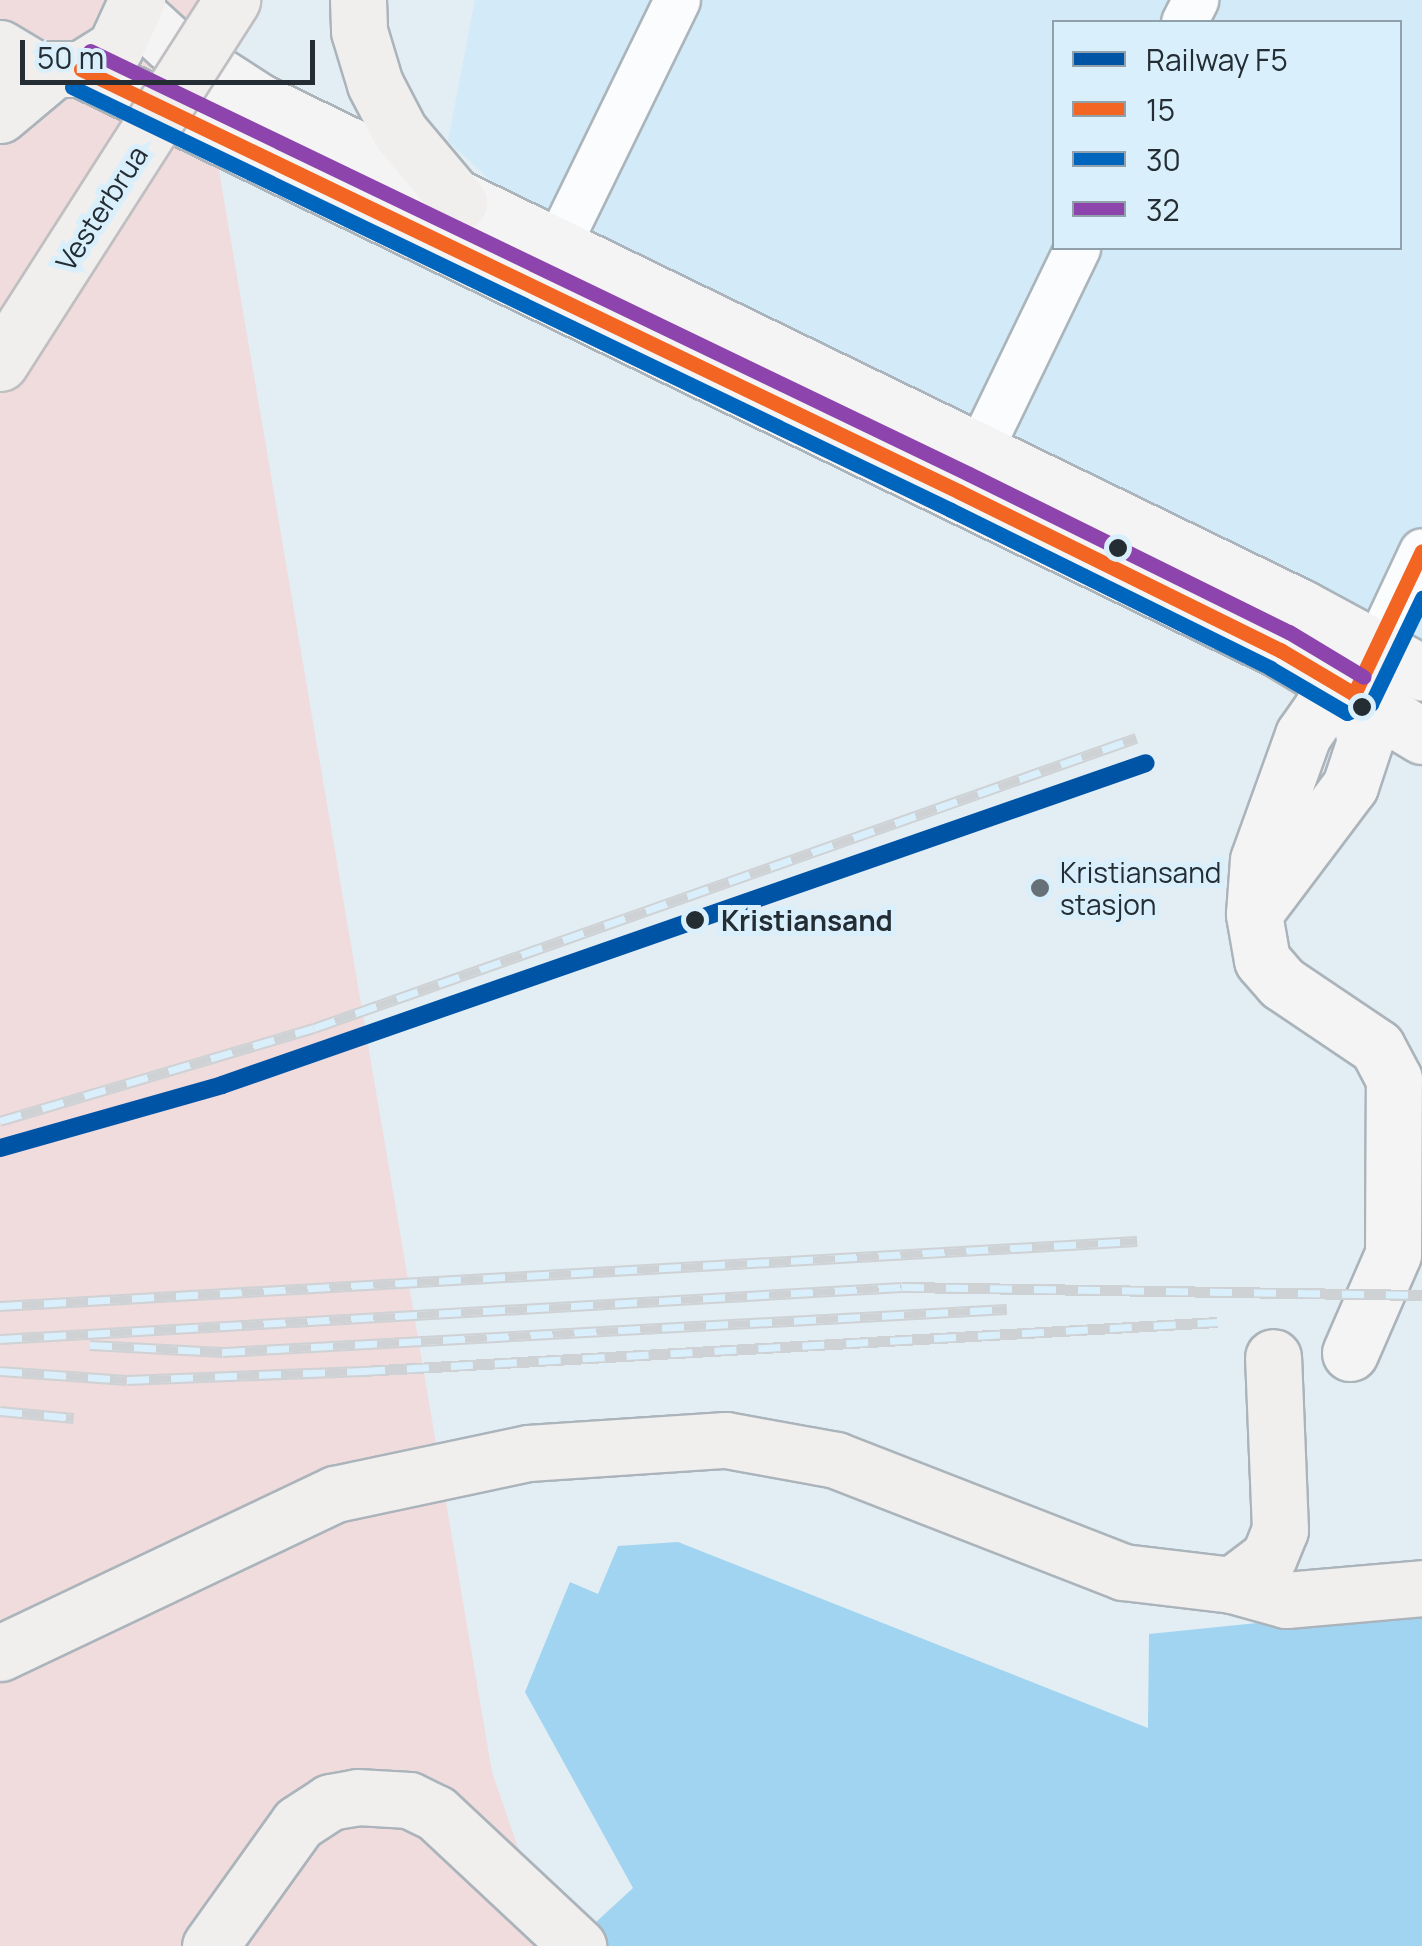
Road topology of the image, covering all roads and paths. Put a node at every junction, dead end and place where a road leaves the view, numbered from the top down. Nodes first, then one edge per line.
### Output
1 (232, 0) edge
2 (358, 0) edge
3 (677, 0) edge
4 (136, 6) edge
5 (0, 48) edge
6 (66, 70) junction
7 (0, 115) edge
8 (459, 202) junction
9 (556, 248) junction
10 (1075, 250) edge
11 (0, 364) edge
12 (978, 452) junction
13 (1422, 551) edge
14 (1384, 672) edge
15 (1422, 736) edge
16 (1350, 1353) dead end
17 (1273, 1358) dead end
18 (1232, 1585) junction
19 (1422, 1588) edge
20 (0, 1652) edge
21 (210, 1946) edge
22 (578, 1946) edge

1 - 11 highway, Vesterbrua, bridge
2 - 8 highway
3 - 9 street
4 - 6 highway
4 - 8 main road
5 - 6 highway
6 - 7 highway
6 - 14 main road
8 - 9 main road
9 - 12 main road
10 - 12 street
12 - 14 main road
13 - 14 street
14 - 15 main road
14 - 16 main road
17 - 18 highway
18 - 19 highway
18 - 20 highway
21 - 22 highway

